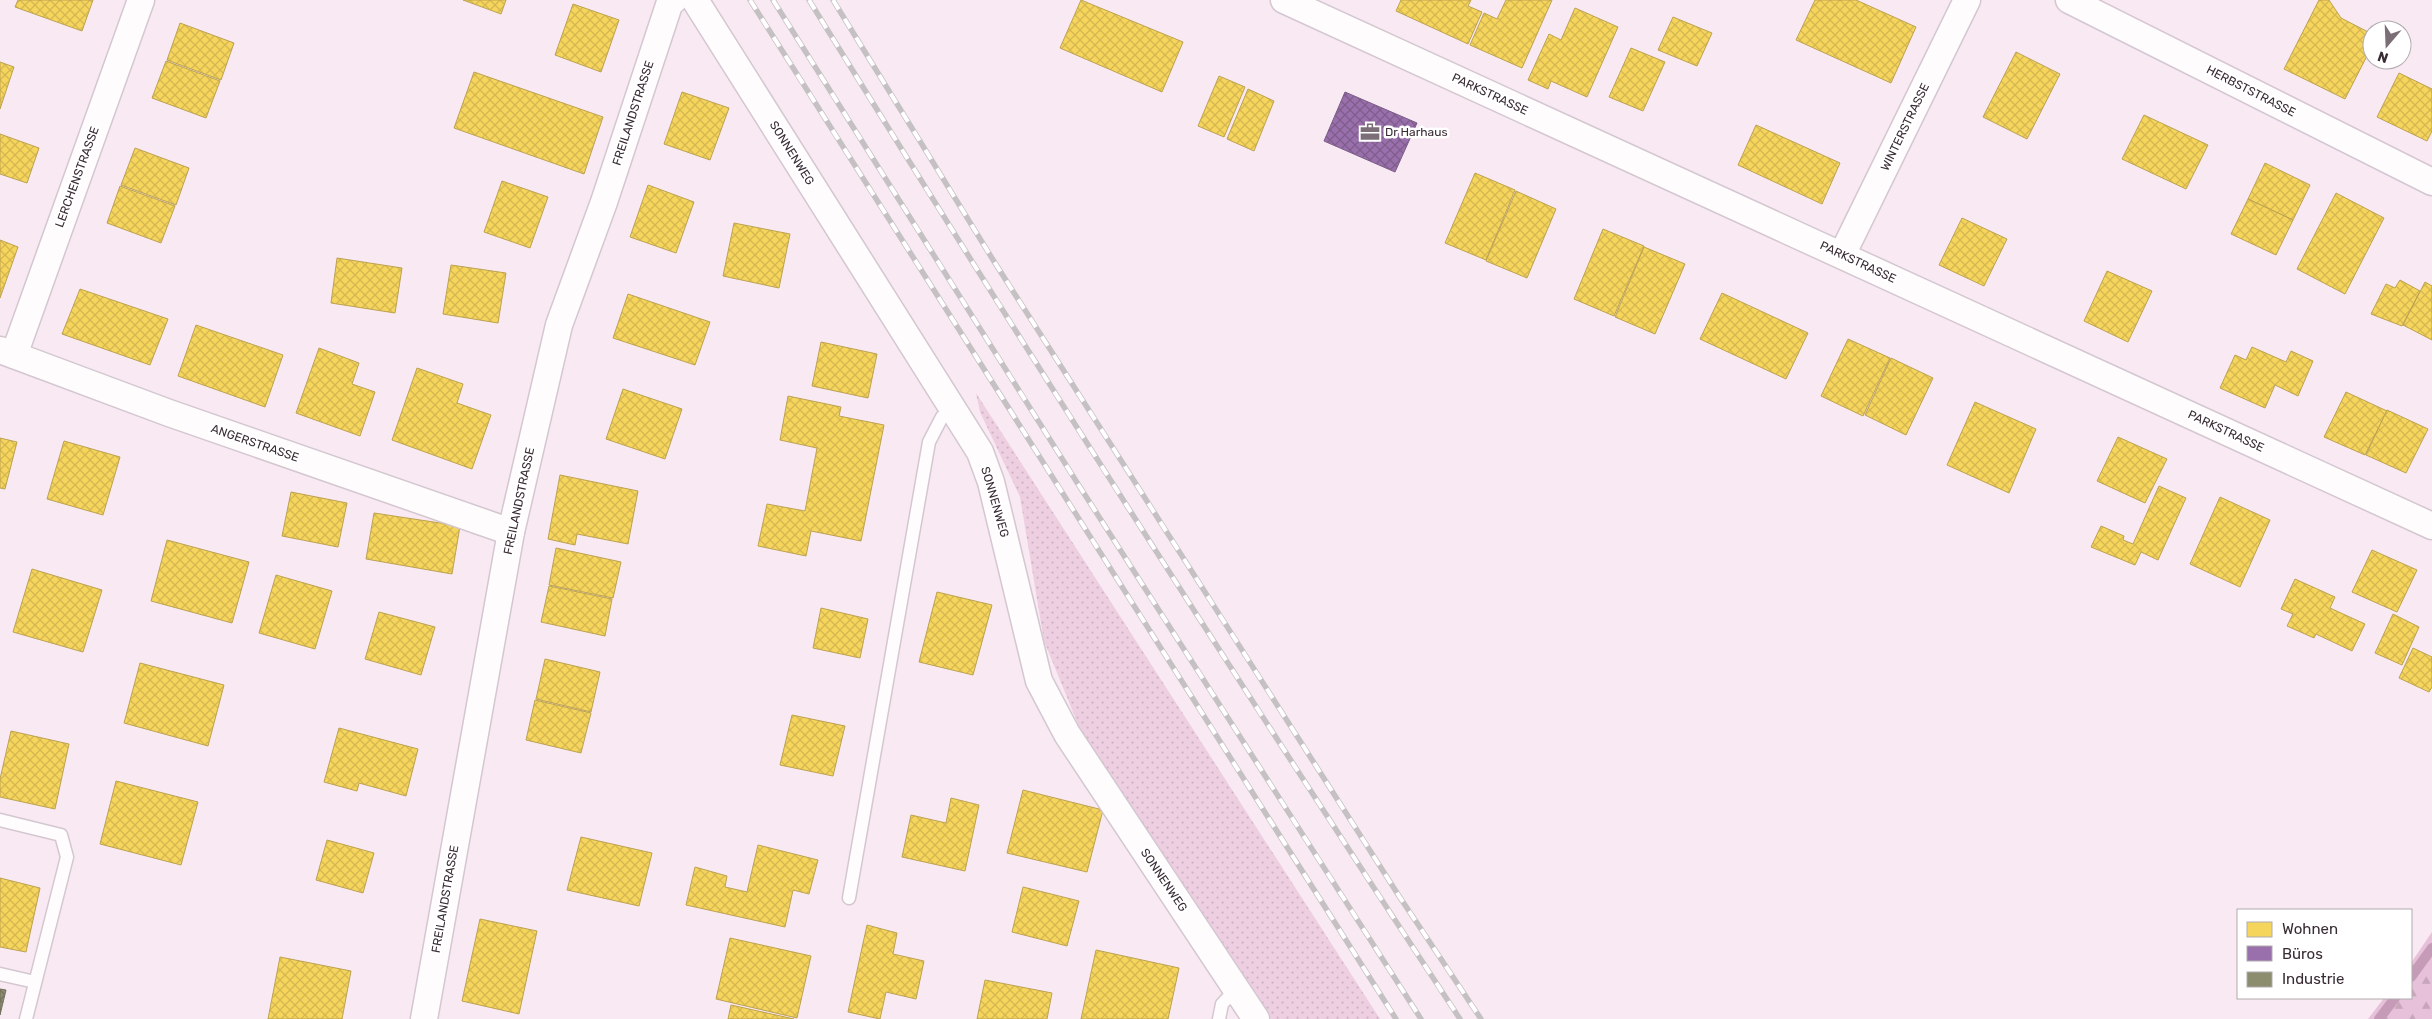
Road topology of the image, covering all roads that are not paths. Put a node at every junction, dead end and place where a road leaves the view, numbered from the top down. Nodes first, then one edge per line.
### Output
1 (140, 0) edge
2 (674, 0) edge
3 (696, 0) edge
4 (1284, 0) edge
5 (1967, 0) edge
6 (2069, 0) edge
7 (2432, 182) edge
8 (1842, 255) junction
9 (7, 352) edge
10 (954, 410) junction
11 (2432, 526) edge
12 (511, 532) junction
13 (0, 820) edge
14 (849, 898) dead end
15 (0, 974) edge
16 (35, 982) junction
17 (1236, 989) junction
18 (26, 1019) edge
19 (424, 1019) edge
20 (1219, 1019) edge
21 (1256, 1019) edge

1 - 9 street, LERCHENSTRASSE
2 - 12 street, FREILANDSTRASSE
3 - 10 street, SONNENWEG
4 - 8 street, PARKSTRASSE
5 - 8 street, WINTERSTRASSE
6 - 7 street, HERBSTSTRASSE
8 - 11 street, PARKSTRASSE
9 - 12 street, ANGERSTRASSE
10 - 14 lane
10 - 17 street, SONNENWEG
12 - 19 street, FREILANDSTRASSE
13 - 16 lane
15 - 16 lane
16 - 18 lane
17 - 20 lane
17 - 21 street, SONNENWEG

